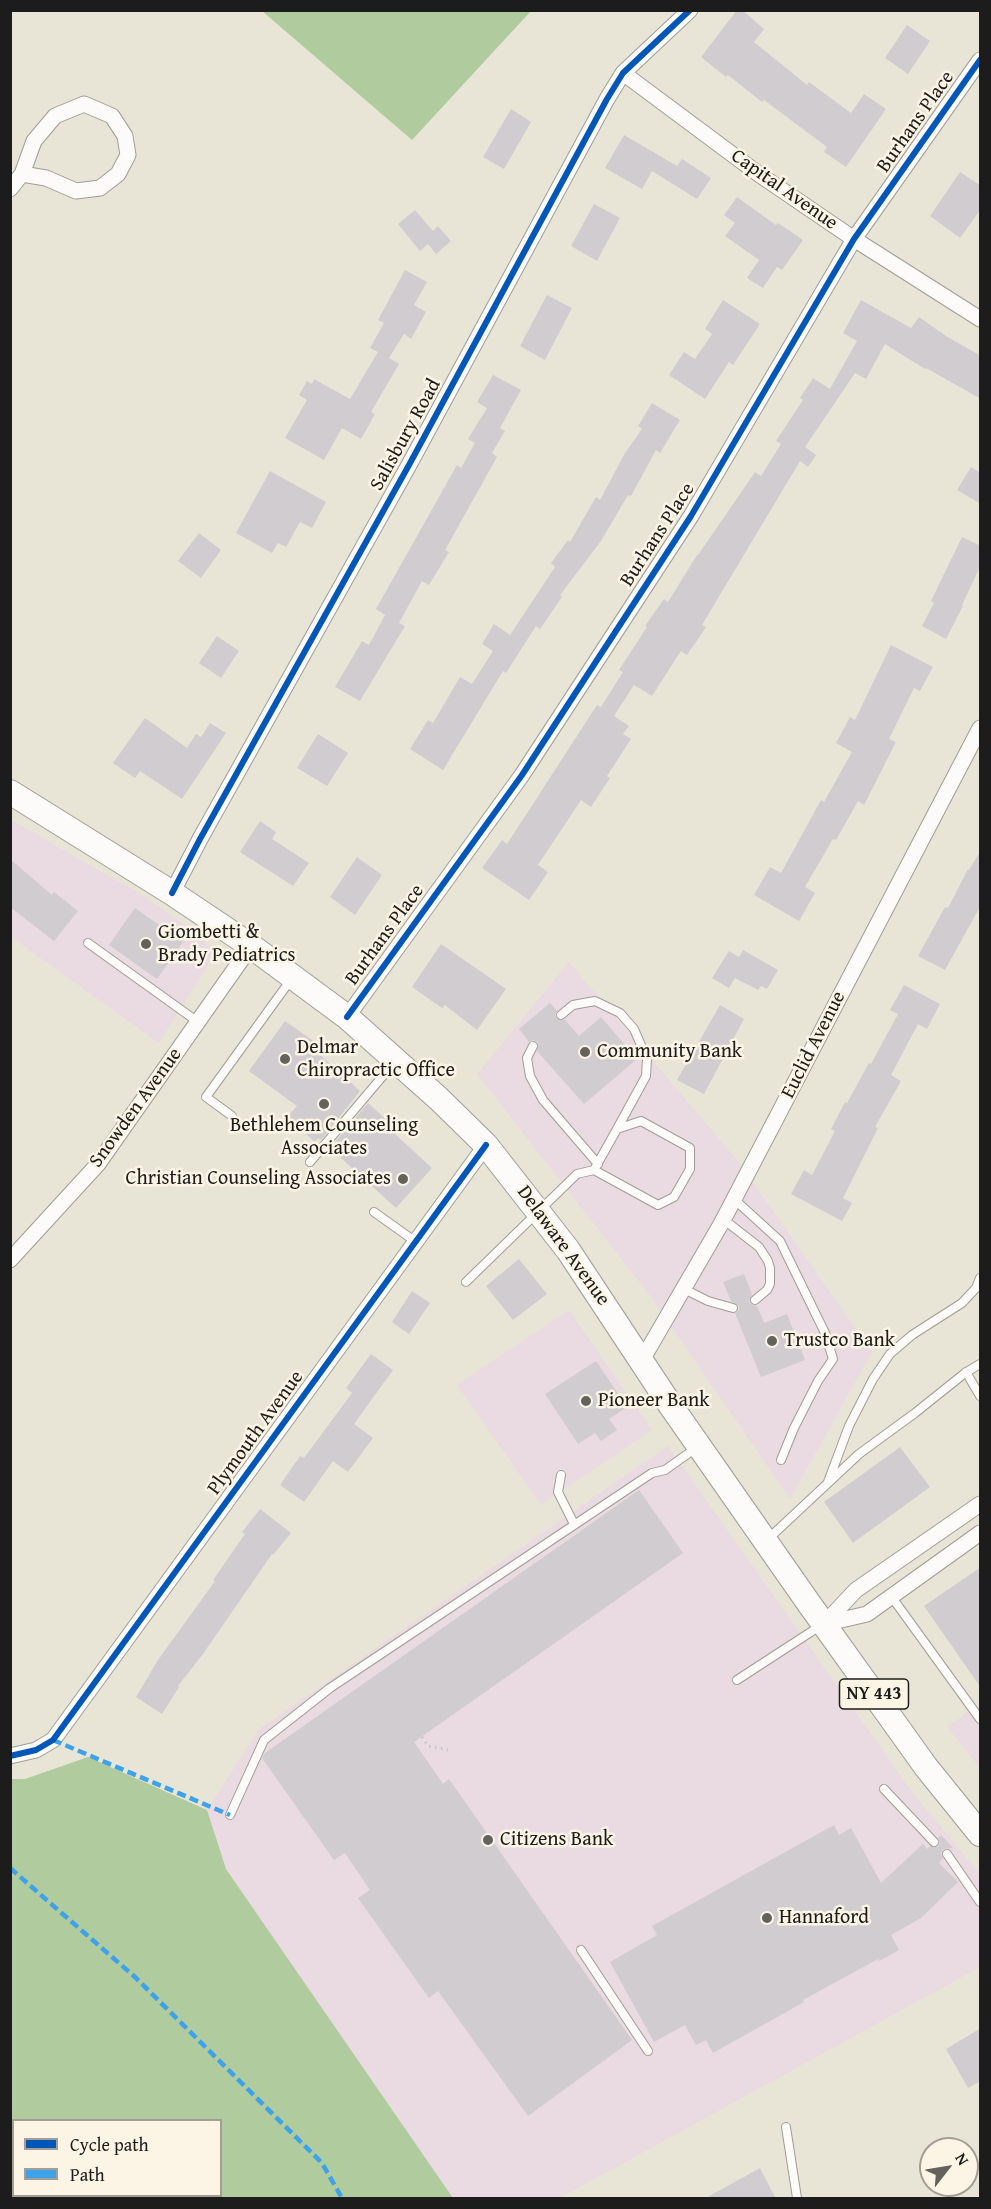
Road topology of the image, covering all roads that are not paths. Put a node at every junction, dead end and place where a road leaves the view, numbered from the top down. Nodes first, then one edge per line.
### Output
1 (690, 10) edge
2 (981, 60) edge
3 (623, 73) junction
4 (22, 174) junction
5 (10, 189) edge
6 (854, 239) junction
7 (981, 319) edge
8 (981, 728) edge
9 (10, 792) edge
10 (172, 893) junction
11 (88, 943) dead end
12 (251, 946) junction
13 (292, 977) junction
14 (561, 1016) dead end
15 (347, 1017) junction
16 (198, 1022) junction
17 (532, 1046) dead end
18 (396, 1060) junction
19 (232, 1116) dead end
20 (617, 1129) junction
21 (486, 1145) junction
22 (310, 1162) dead end
23 (596, 1167) junction
24 (734, 1199) junction
25 (374, 1212) dead end
26 (539, 1212) junction
27 (723, 1219) junction
28 (416, 1242) junction
29 (10, 1260) edge
30 (981, 1278) edge
31 (466, 1282) dead end
32 (682, 1288) junction
33 (755, 1300) dead end
34 (734, 1308) dead end
35 (642, 1360) junction
36 (981, 1364) edge
37 (966, 1372) junction
38 (981, 1396) edge
39 (699, 1446) junction
40 (782, 1460) dead end
41 (561, 1475) dead end
42 (827, 1483) junction
43 (981, 1504) edge
44 (574, 1524) junction
45 (981, 1533) edge
46 (766, 1541) junction
47 (891, 1596) junction
48 (824, 1624) junction
49 (737, 1680) dead end
50 (981, 1719) edge
51 (10, 1756) edge
52 (884, 1790) dead end
53 (230, 1815) dead end
54 (981, 1834) edge
55 (934, 1842) dead end
56 (946, 1854) dead end
57 (981, 1902) edge
58 (581, 1950) dead end
59 (648, 2052) dead end
60 (786, 2127) dead end
61 (797, 2199) edge

1 - 3 street, Salisbury Road
2 - 6 street, Burhans Place
3 - 6 street, Capital Avenue
3 - 10 street, Salisbury Road
4 - 4 street
4 - 5 street
6 - 7 street, Capital Avenue
6 - 15 street, Burhans Place
8 - 24 street, Euclid Avenue
9 - 10 main road, Delaware Avenue / NY 443
10 - 12 main road, Delaware Avenue / NY 443
11 - 16 lane
12 - 13 main road, Delaware Avenue / NY 443
12 - 16 street, Snowden Avenue
13 - 15 main road, Delaware Avenue / NY 443
13 - 19 lane
14 - 20 lane
15 - 18 main road, Delaware Avenue / NY 443
16 - 29 street, Snowden Avenue
17 - 23 lane
18 - 21 main road, Delaware Avenue / NY 443
18 - 22 lane
20 - 23 lane
20 - 23 lane
21 - 26 main road, Delaware Avenue / NY 443
21 - 28 street, Plymouth Avenue
23 - 26 lane
24 - 27 street, Euclid Avenue
24 - 40 lane
25 - 28 lane
26 - 31 lane
26 - 35 main road, Delaware Avenue / NY 443
27 - 32 street, Euclid Avenue
27 - 33 lane
28 - 51 street, Plymouth Avenue
30 - 42 lane
32 - 34 lane
32 - 35 street, Euclid Avenue
35 - 39 main road, Delaware Avenue / NY 443
36 - 37 lane
37 - 38 lane
37 - 42 lane
39 - 44 lane
39 - 46 main road, Delaware Avenue / NY 443
41 - 44 lane
42 - 46 lane
43 - 48 street
44 - 53 lane
45 - 47 street
46 - 48 main road, Delaware Avenue / NY 443
47 - 48 street
47 - 50 lane
48 - 49 lane
48 - 54 main road, Delaware Avenue / NY 443
52 - 55 lane
56 - 57 lane
58 - 59 lane
60 - 61 lane

